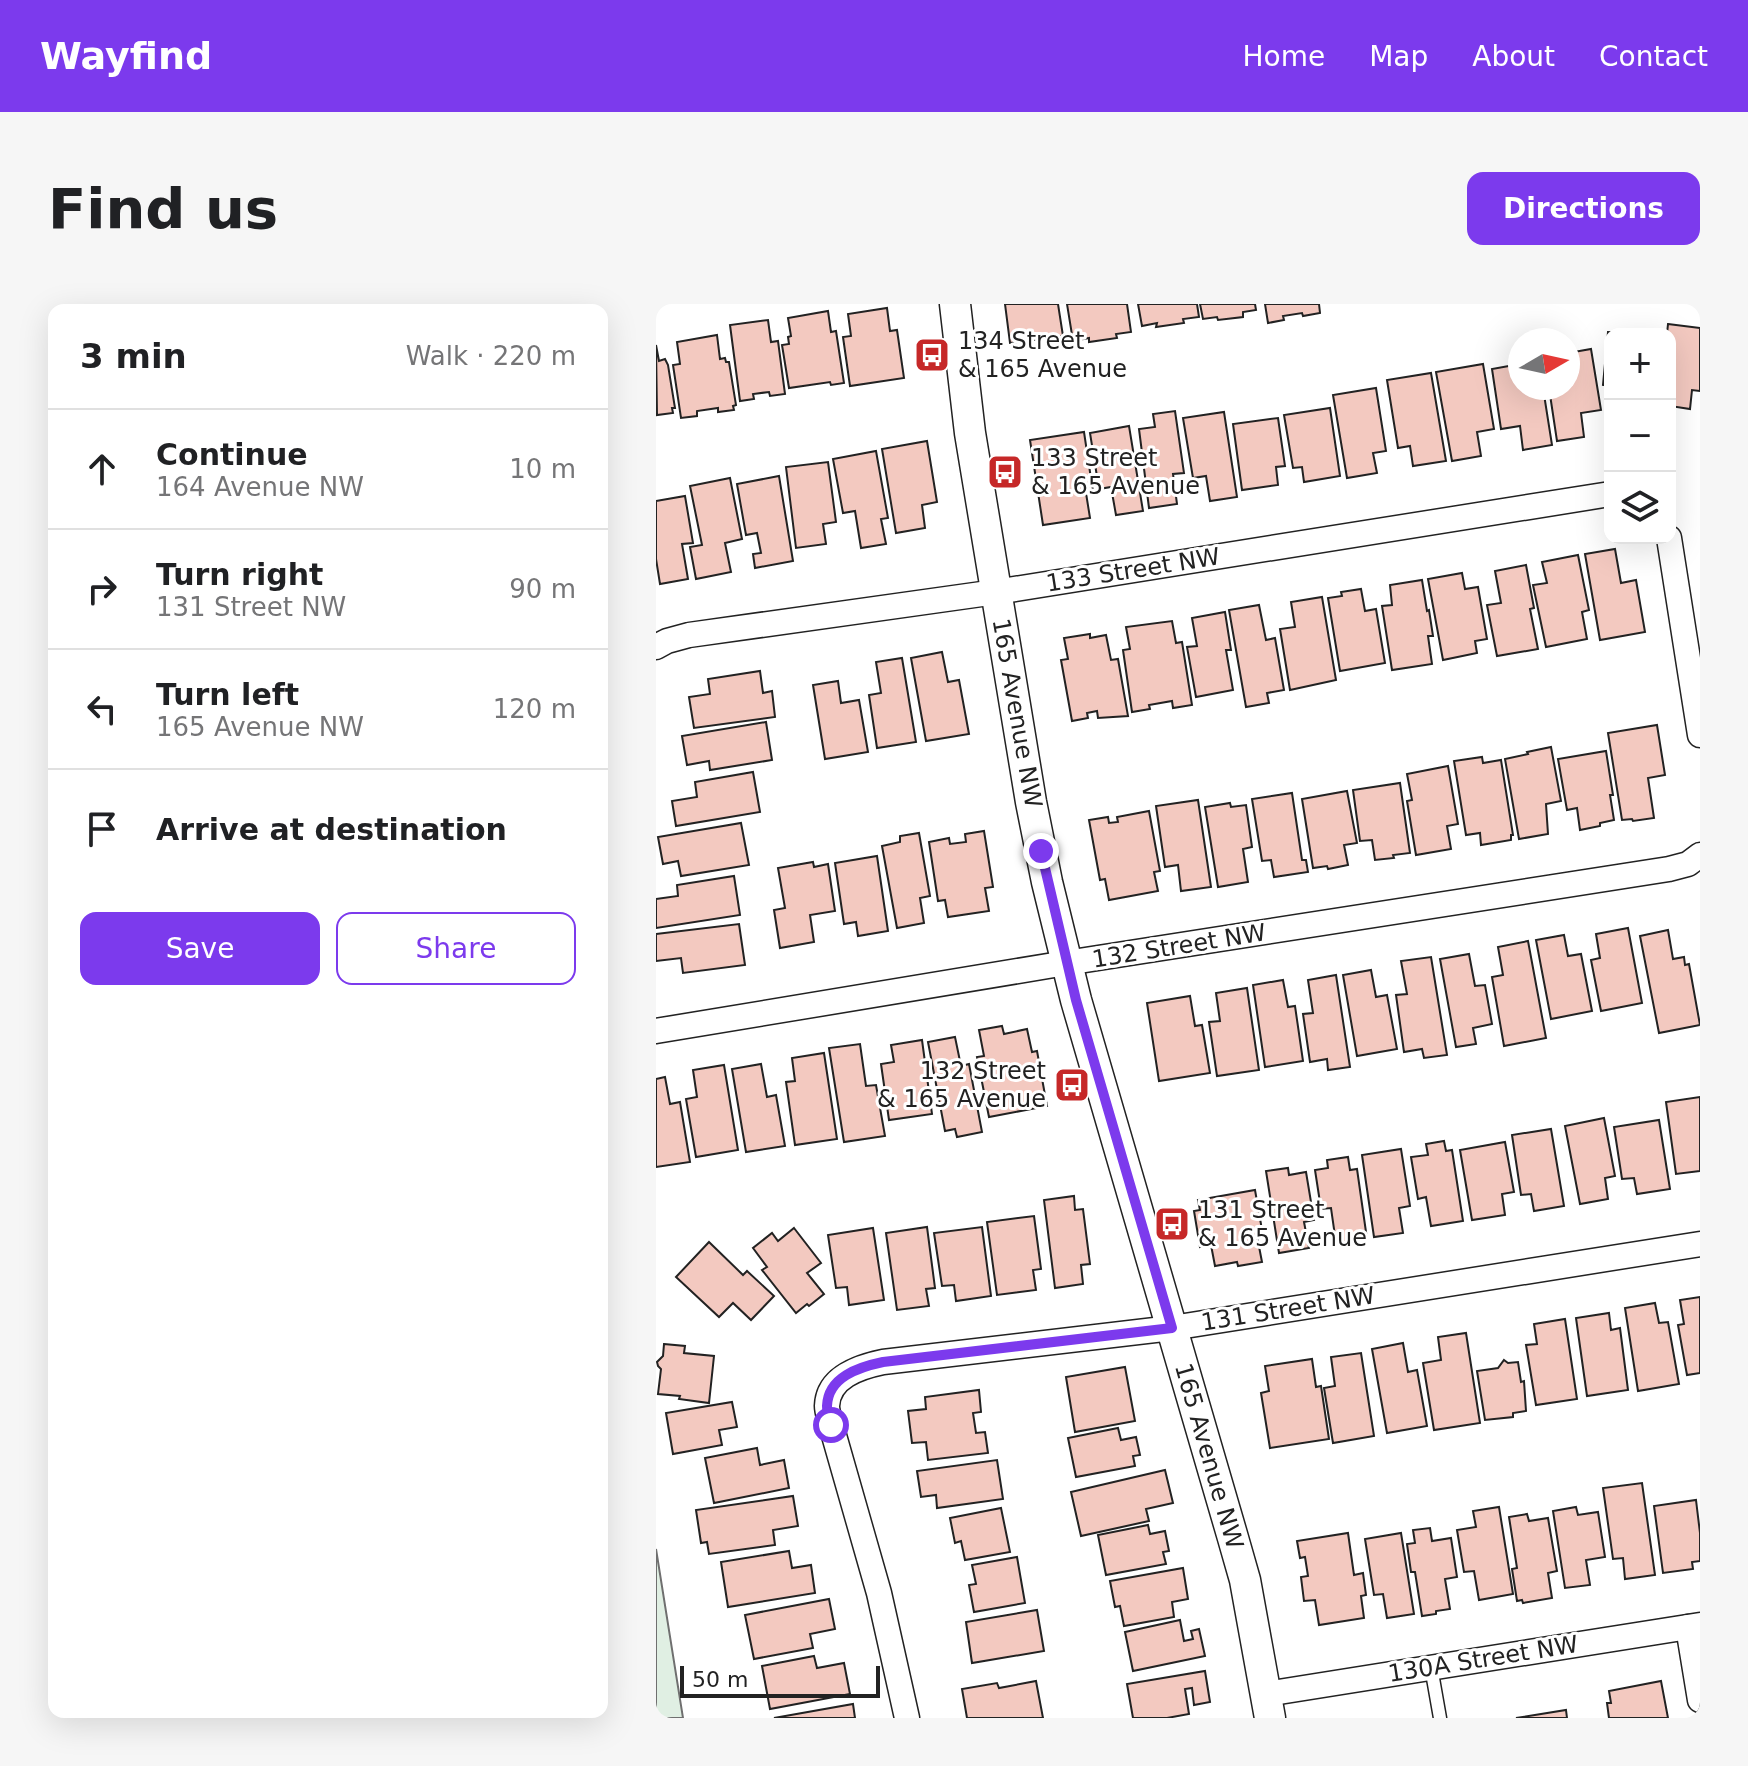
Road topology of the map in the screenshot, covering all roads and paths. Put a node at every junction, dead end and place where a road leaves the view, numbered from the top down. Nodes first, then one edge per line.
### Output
1 (955, 304) edge
2 (1604, 495) edge
3 (1670, 544) edge
4 (996, 592) junction
5 (656, 647) edge
6 (1700, 735) edge
7 (1700, 855) edge
8 (1066, 963) junction
9 (656, 1031) edge
10 (1700, 1244) edge
11 (1172, 1328) junction
12 (1694, 1626) edge
13 (1431, 1667) junction
14 (1700, 1700) edge
15 (1268, 1706) edge
16 (907, 1718) edge
17 (1440, 1718) edge

1 - 4 street, 165 Avenue NW
2 - 4 street, 133 Street NW
3 - 6 street
4 - 5 street, 133 Street NW
4 - 8 street, 165 Avenue NW
7 - 8 street, 132 Street NW
8 - 9 street, 132 Street NW
8 - 11 street, 165 Avenue NW
10 - 11 street, 131 Street NW
11 - 15 street, 165 Avenue NW
11 - 16 street, 131 Street NW
12 - 13 street, 130A Street NW
12 - 14 street
13 - 15 street, 130A Street NW
13 - 17 lane

